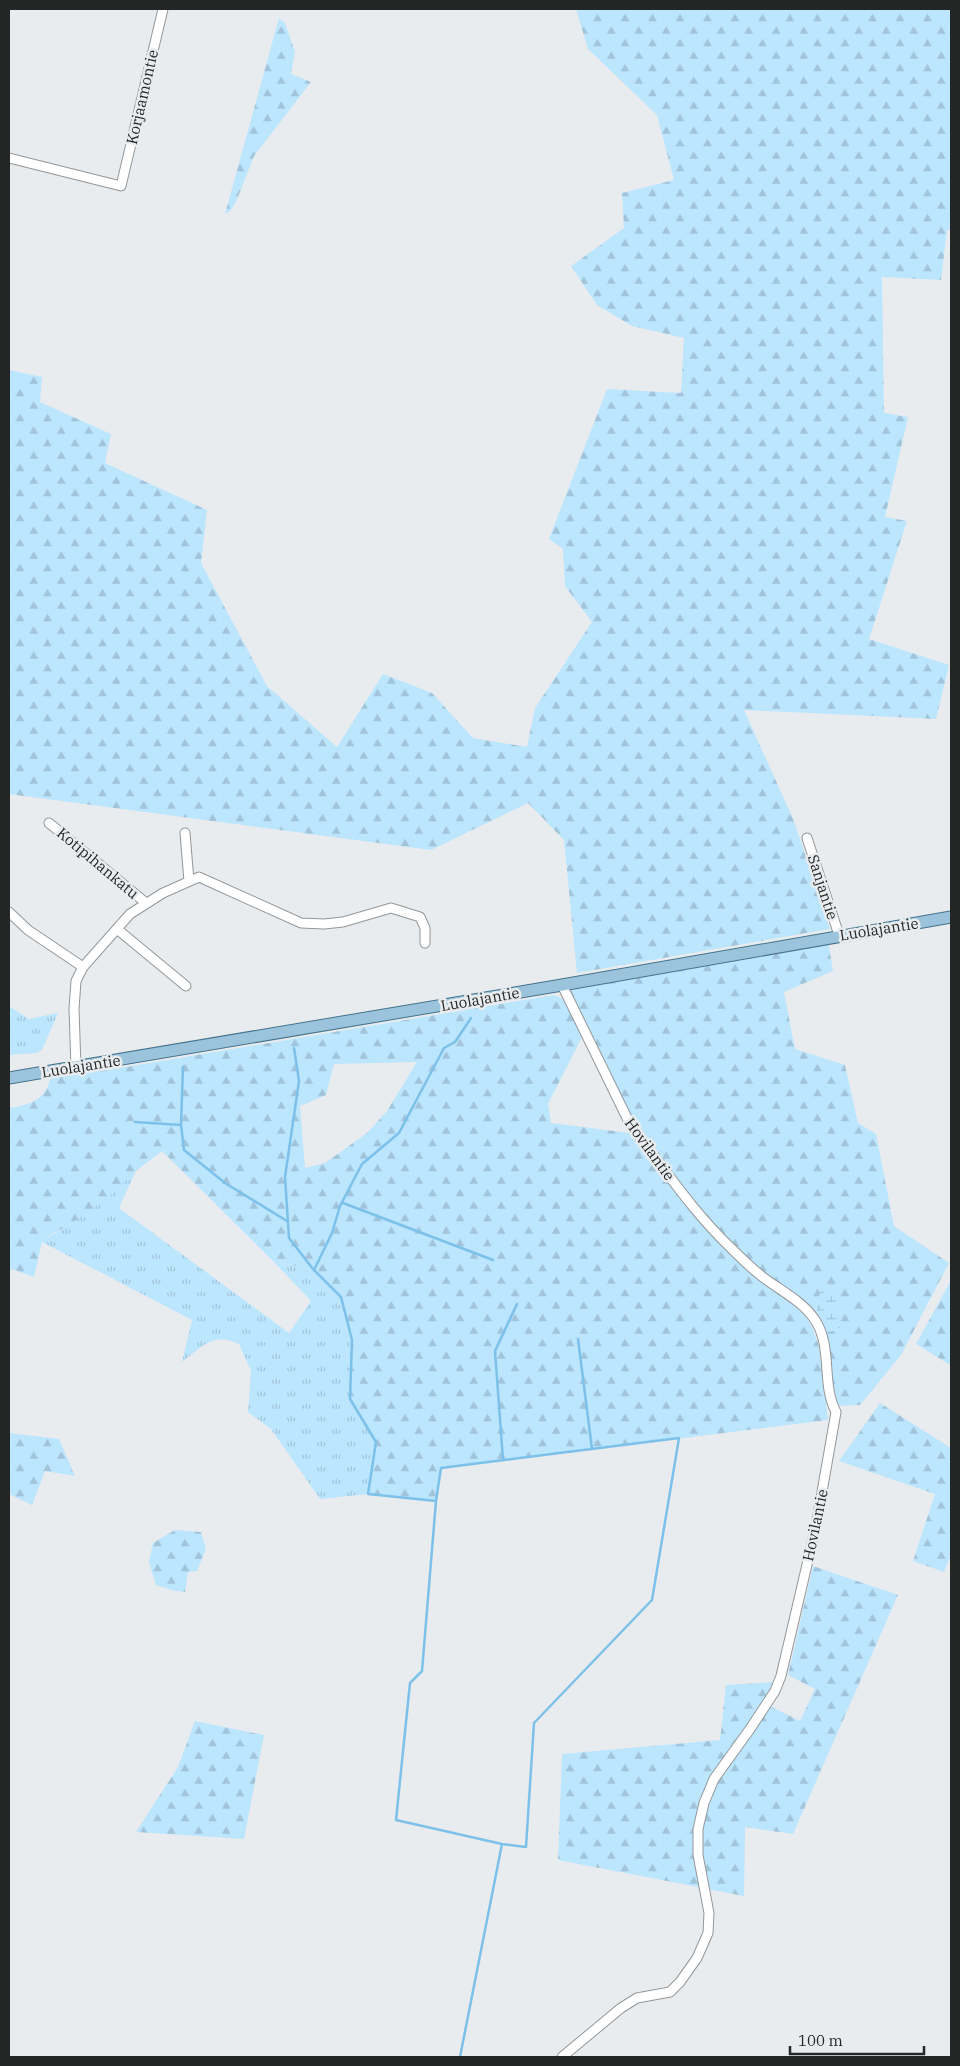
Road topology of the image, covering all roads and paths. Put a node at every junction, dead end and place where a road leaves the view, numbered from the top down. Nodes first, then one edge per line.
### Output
1 (163, 9) edge
2 (9, 158) edge
3 (49, 823) dead end
4 (185, 832) dead end
5 (807, 838) dead end
6 (189, 882) junction
7 (146, 903) junction
8 (9, 912) edge
9 (951, 917) edge
10 (117, 929) junction
11 (839, 935) junction
12 (425, 942) dead end
13 (83, 967) junction
14 (186, 986) dead end
15 (562, 986) junction
16 (76, 1067) junction
17 (9, 1078) edge
18 (562, 2057) edge

1 - 2 street, Korjaamontie
3 - 7 street, Kotipihankatu
4 - 6 street
5 - 11 street, Sanjantie
6 - 7 street
6 - 12 street
7 - 10 street
8 - 13 street
9 - 11 main road, Luolajantie
10 - 13 street
10 - 14 street
11 - 15 main road, Luolajantie
13 - 16 street
15 - 16 main road, Luolajantie
15 - 18 street, Hovilantie
16 - 17 main road, Luolajantie

